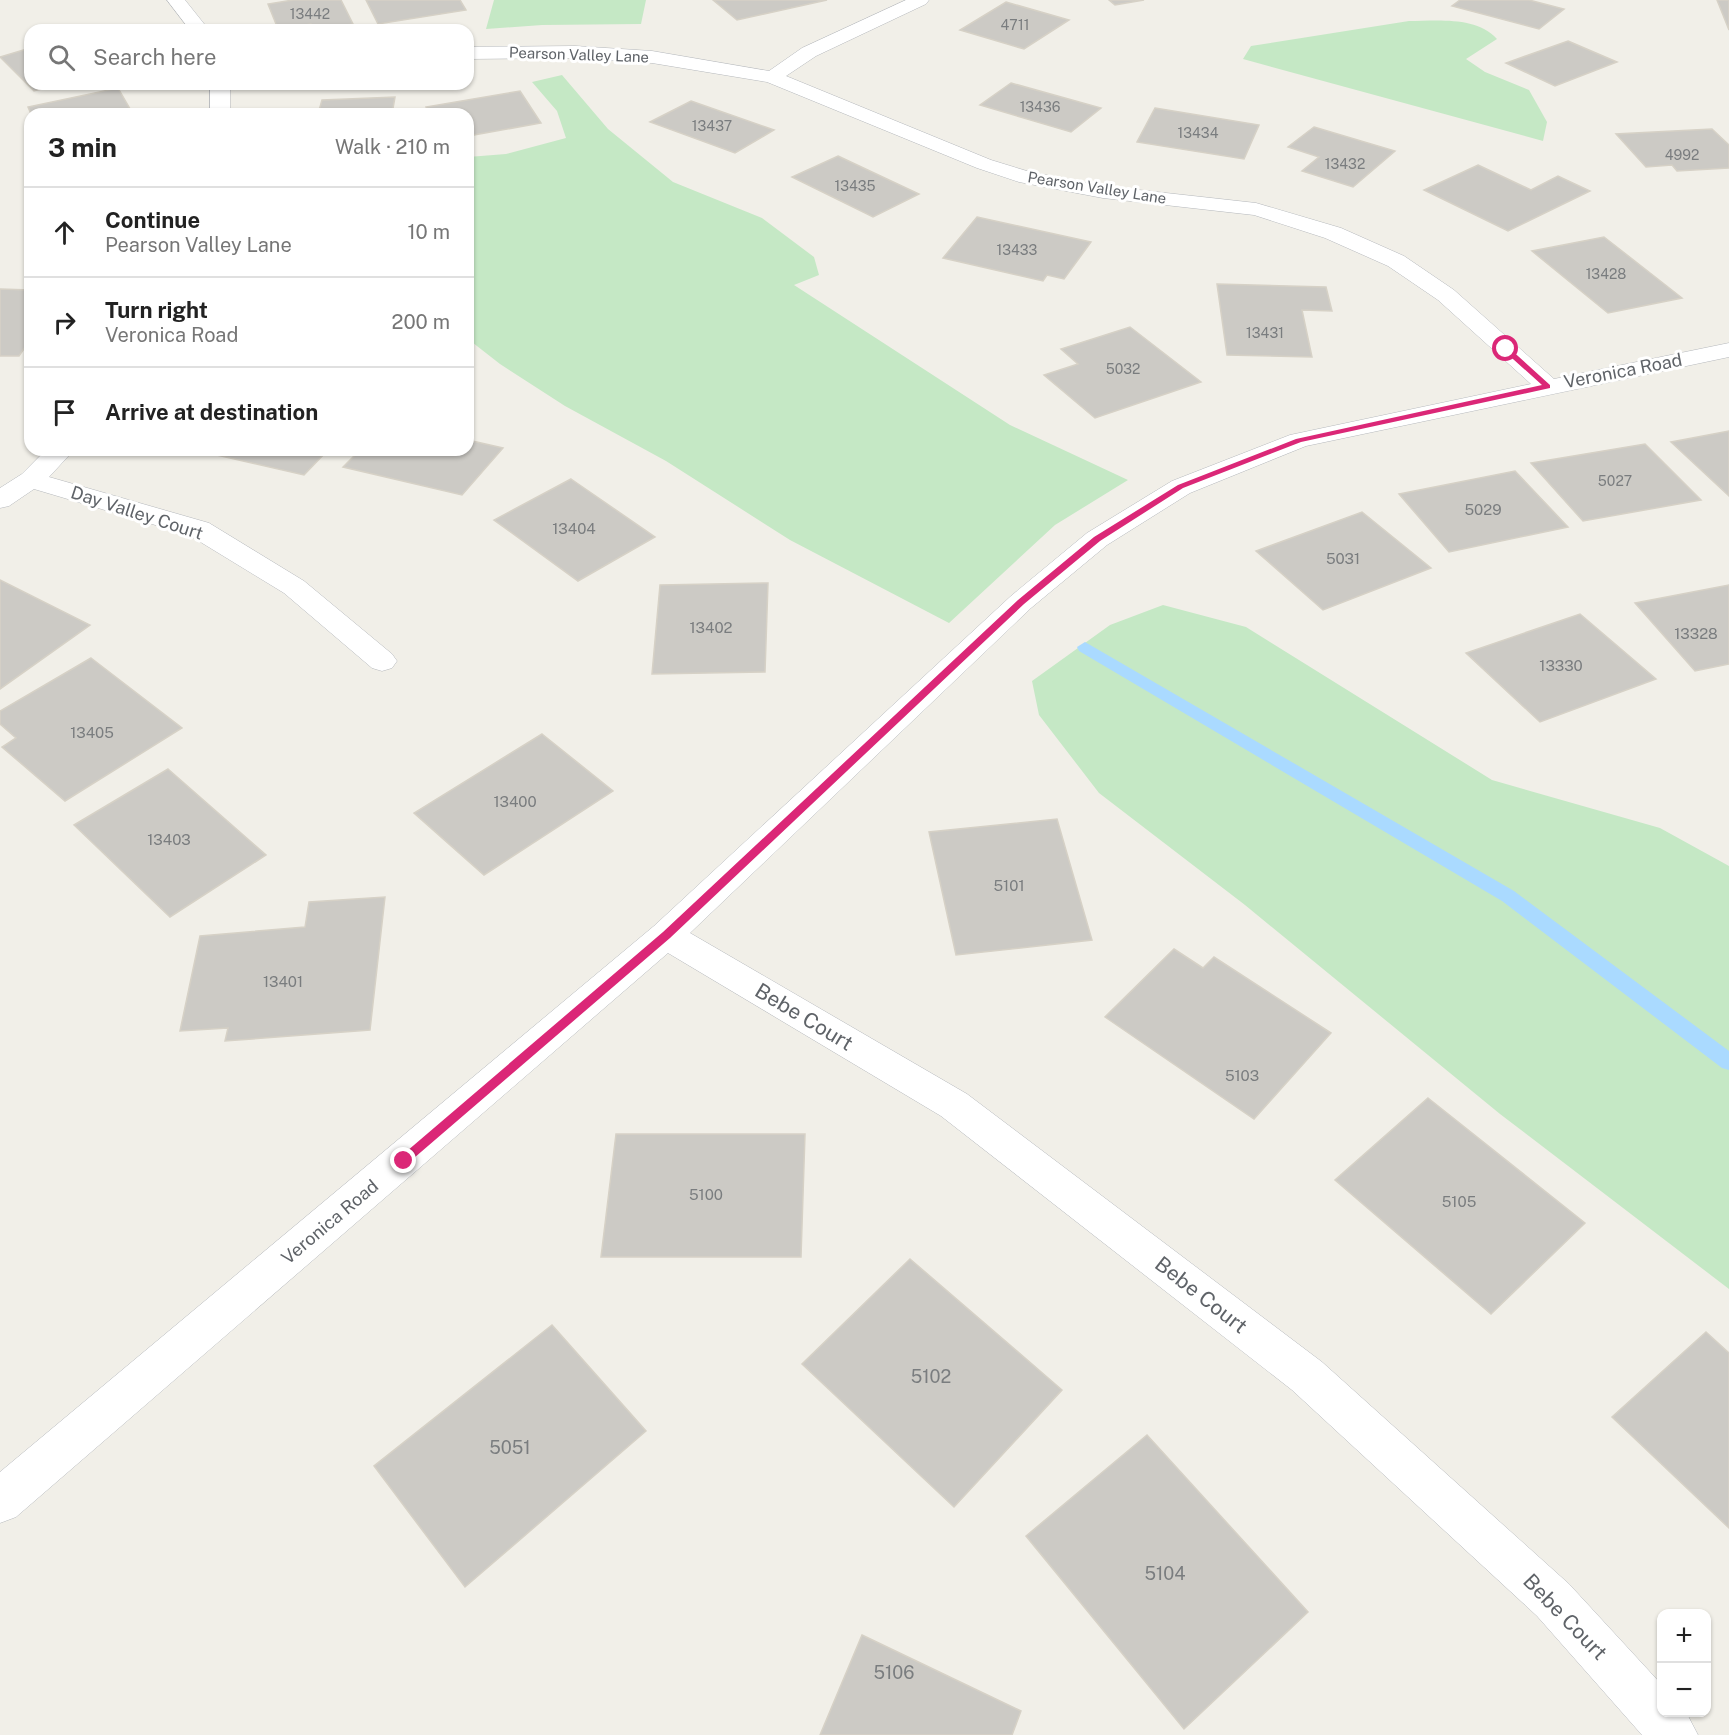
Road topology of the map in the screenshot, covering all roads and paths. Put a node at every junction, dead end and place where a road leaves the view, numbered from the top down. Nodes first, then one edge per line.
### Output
1 (176, 0) edge
2 (920, 0) edge
3 (195, 24) edge
4 (474, 53) edge
5 (772, 77) junction
6 (220, 90) edge
7 (220, 108) edge
8 (1729, 350) edge
9 (1547, 386) junction
10 (55, 456) edge
11 (31, 480) junction
12 (0, 500) edge
13 (382, 661) dead end
14 (666, 935) junction
15 (0, 1501) edge
16 (1674, 1735) edge

1 - 3 street
2 - 5 street
4 - 5 street, Pearson Valley Lane
5 - 9 street, Pearson Valley Lane
6 - 7 street
8 - 9 street, Veronica Road
9 - 14 street, Veronica Road
10 - 11 street
11 - 12 street
11 - 13 street, Day Valley Court
14 - 15 street, Veronica Road
14 - 16 street, Bebe Court

